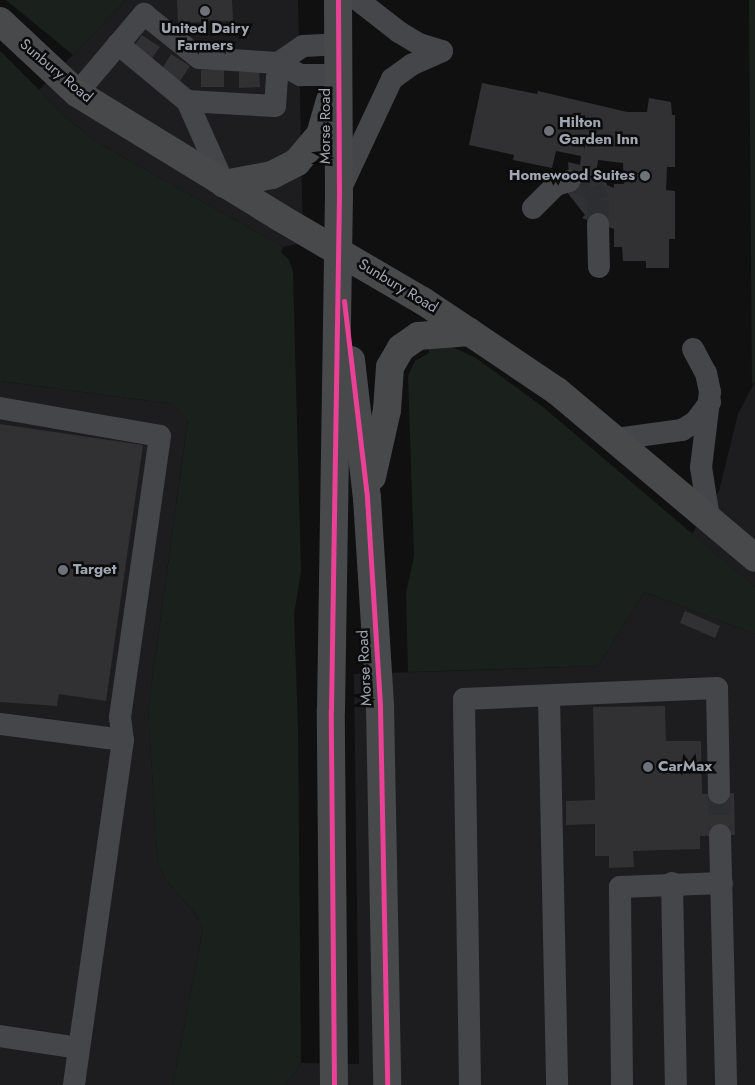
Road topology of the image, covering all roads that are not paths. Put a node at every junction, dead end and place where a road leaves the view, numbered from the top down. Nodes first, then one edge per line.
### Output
1 (338, 0) edge
2 (358, 0) edge
3 (0, 21) edge
4 (118, 44) junction
5 (338, 44) junction
6 (278, 63) junction
7 (338, 75) junction
8 (77, 93) junction
9 (187, 101) junction
10 (569, 180) dead end
11 (224, 184) junction
12 (339, 193) junction
13 (534, 208) dead end
14 (598, 224) tunnel mouth
15 (338, 252) junction
16 (599, 267) dead end
17 (470, 332) junction
18 (693, 349) dead end
19 (710, 402) junction
20 (0, 408) edge
21 (616, 439) junction
22 (367, 498) junction
23 (709, 518) junction
24 (755, 558) edge
25 (549, 697) junction
26 (0, 724) edge
27 (123, 740) junction
28 (719, 794) tunnel mouth
29 (720, 836) tunnel mouth
30 (672, 883) junction
31 (722, 883) junction
32 (0, 1036) edge
33 (78, 1048) junction
34 (74, 1085) edge
35 (334, 1085) edge
36 (387, 1085) edge
37 (470, 1085) edge
38 (557, 1085) edge
39 (622, 1085) edge
40 (676, 1085) edge
41 (726, 1085) edge

1 - 5 main road, Morse Road
2 - 12 lane
3 - 8 main road, Sunbury Road
4 - 6 lane
4 - 8 lane
4 - 9 lane
5 - 6 lane
5 - 7 main road, Morse Road
6 - 7 lane
6 - 9 lane
7 - 11 main road
7 - 12 main road, Morse Road
8 - 11 main road, Sunbury Road
9 - 11 lane
10 - 13 lane
11 - 15 main road, Sunbury Road
12 - 15 main road, Morse Road
14 - 16 lane
15 - 17 main road, Sunbury Road
15 - 22 main road, Morse Road
15 - 35 main road, Morse Road
17 - 21 main road, Sunbury Road
17 - 22 main road
18 - 19 lane
19 - 21 lane
19 - 23 lane
20 - 27 lane
21 - 23 main road, Sunbury Road
22 - 36 main road, Morse Road
23 - 24 main road, Sunbury Road
25 - 28 lane
25 - 37 lane
25 - 38 lane
26 - 27 lane
27 - 33 lane
29 - 31 lane
30 - 31 lane
30 - 39 lane
30 - 40 lane
31 - 41 lane
32 - 33 lane
33 - 34 lane

